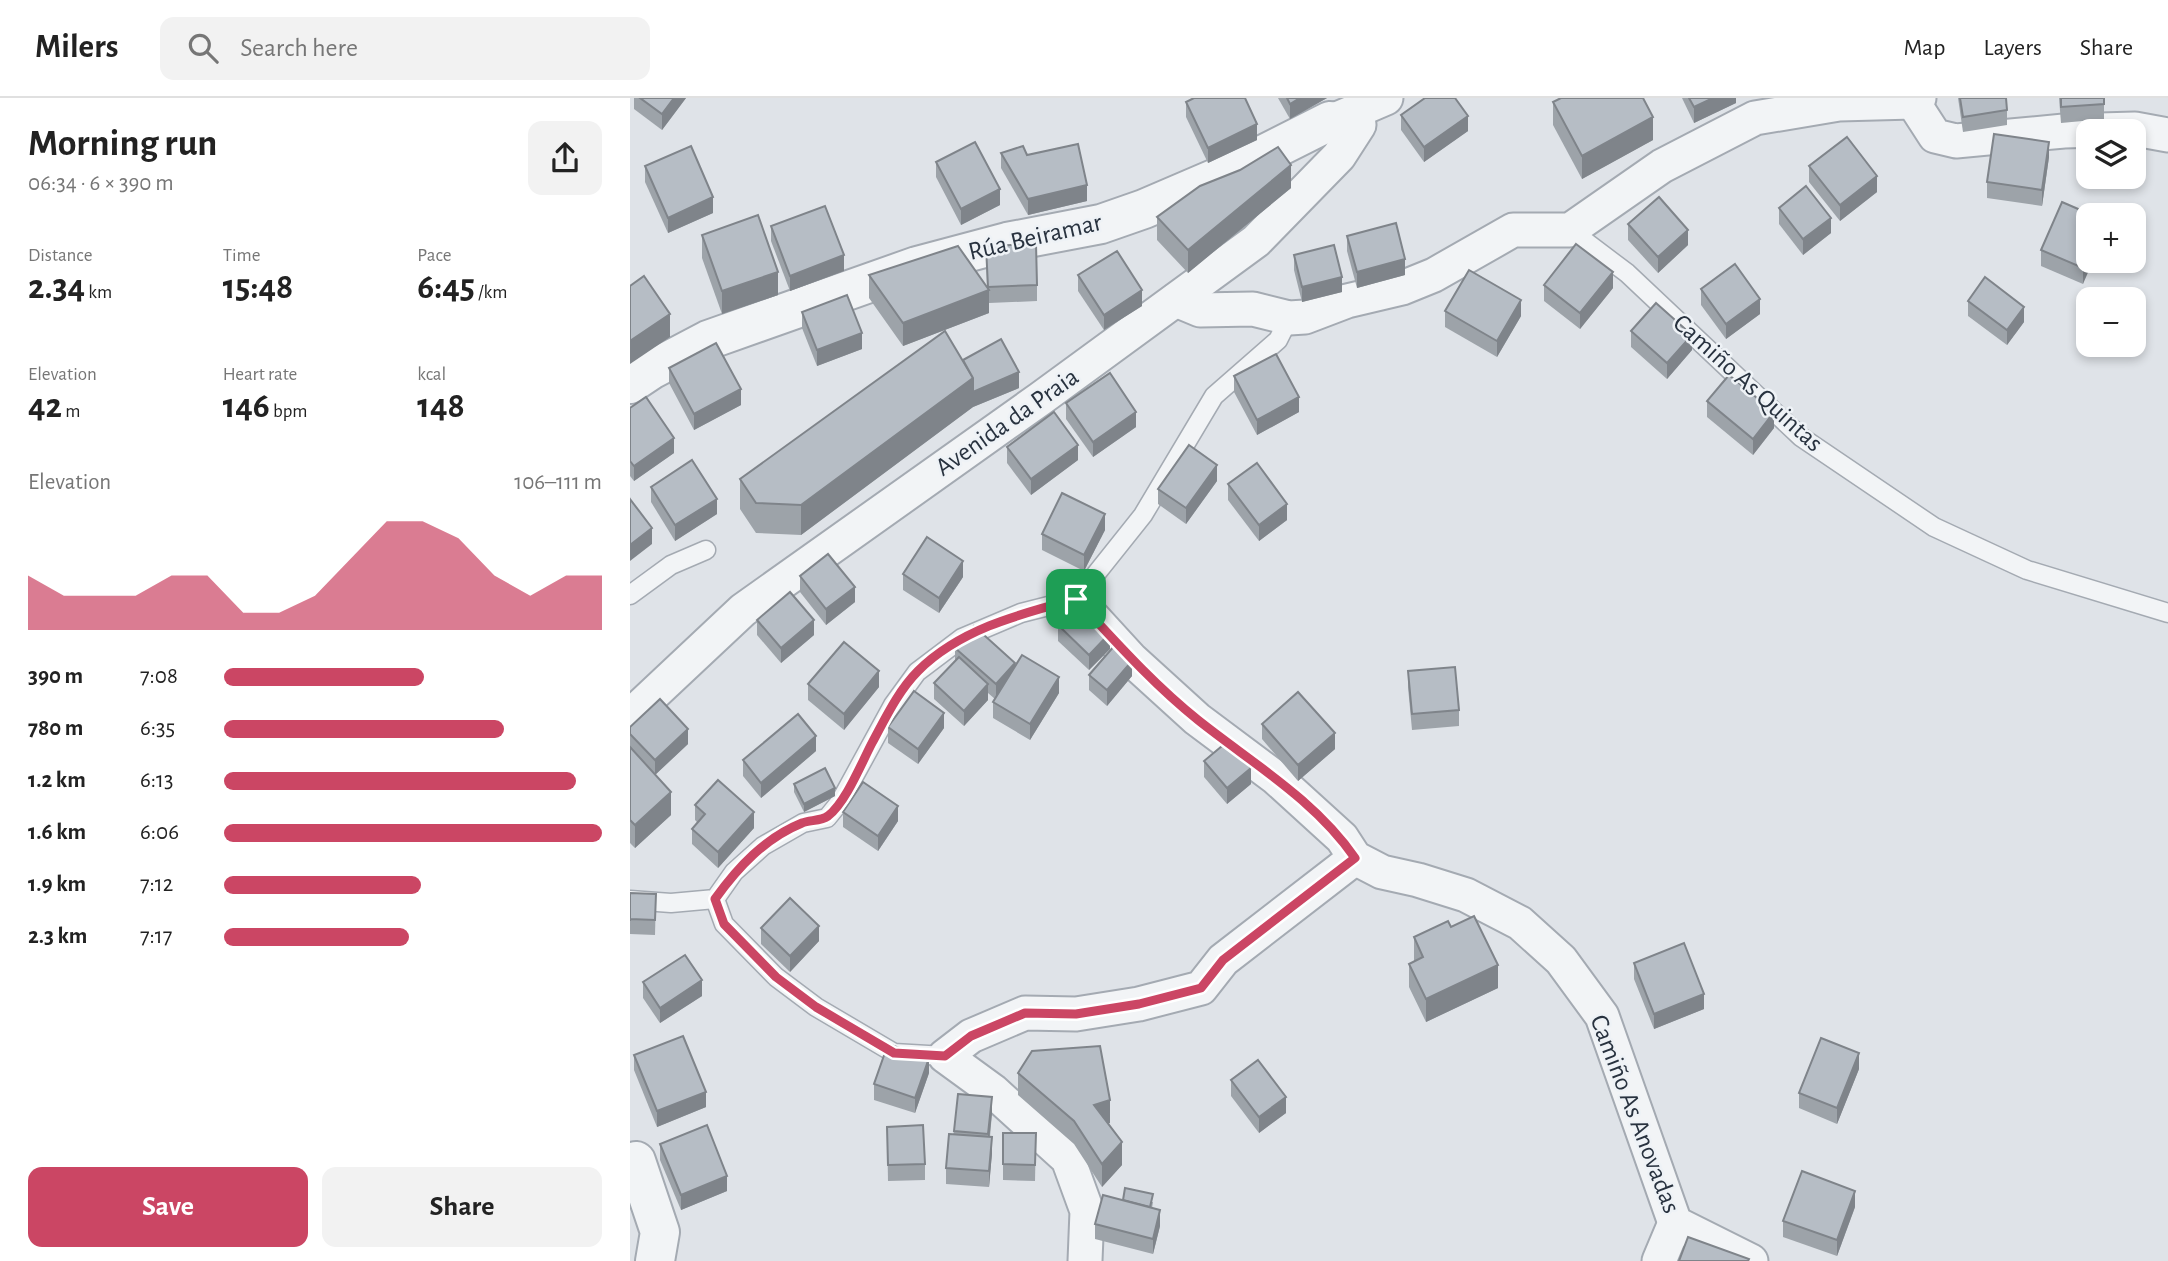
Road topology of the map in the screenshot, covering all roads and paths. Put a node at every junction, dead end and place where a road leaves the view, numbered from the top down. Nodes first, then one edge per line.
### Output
1 (1916, 100) edge
2 (1358, 110) edge
3 (2168, 135) edge
4 (1570, 230) junction
5 (1176, 300) junction
6 (1289, 317) junction
7 (630, 384) edge
8 (706, 550) dead end
9 (630, 595) edge
10 (1076, 599) junction
11 (2168, 613) edge
12 (630, 716) edge
13 (1355, 858) junction
14 (715, 899) junction
15 (630, 900) edge
16 (945, 1056) junction
17 (633, 1152) edge
18 (1675, 1223) junction
19 (655, 1261) edge
20 (1085, 1261) edge
21 (1658, 1261) edge
22 (1751, 1261) edge

1 - 3 street
1 - 4 street
2 - 5 street, Avenida da Praia
2 - 7 street, Rúa Beiramar
4 - 6 street
4 - 11 lane, Camiño As Quintas
5 - 6 street
5 - 12 street, Avenida da Praia
6 - 10 lane
8 - 9 lane
10 - 13 street, Camiño As Anovadas
10 - 14 lane
13 - 16 street
13 - 18 street, Camiño As Anovadas
14 - 15 lane
14 - 16 lane
16 - 20 street
17 - 19 street
18 - 21 street
18 - 22 street, Camiño As Anovadas

